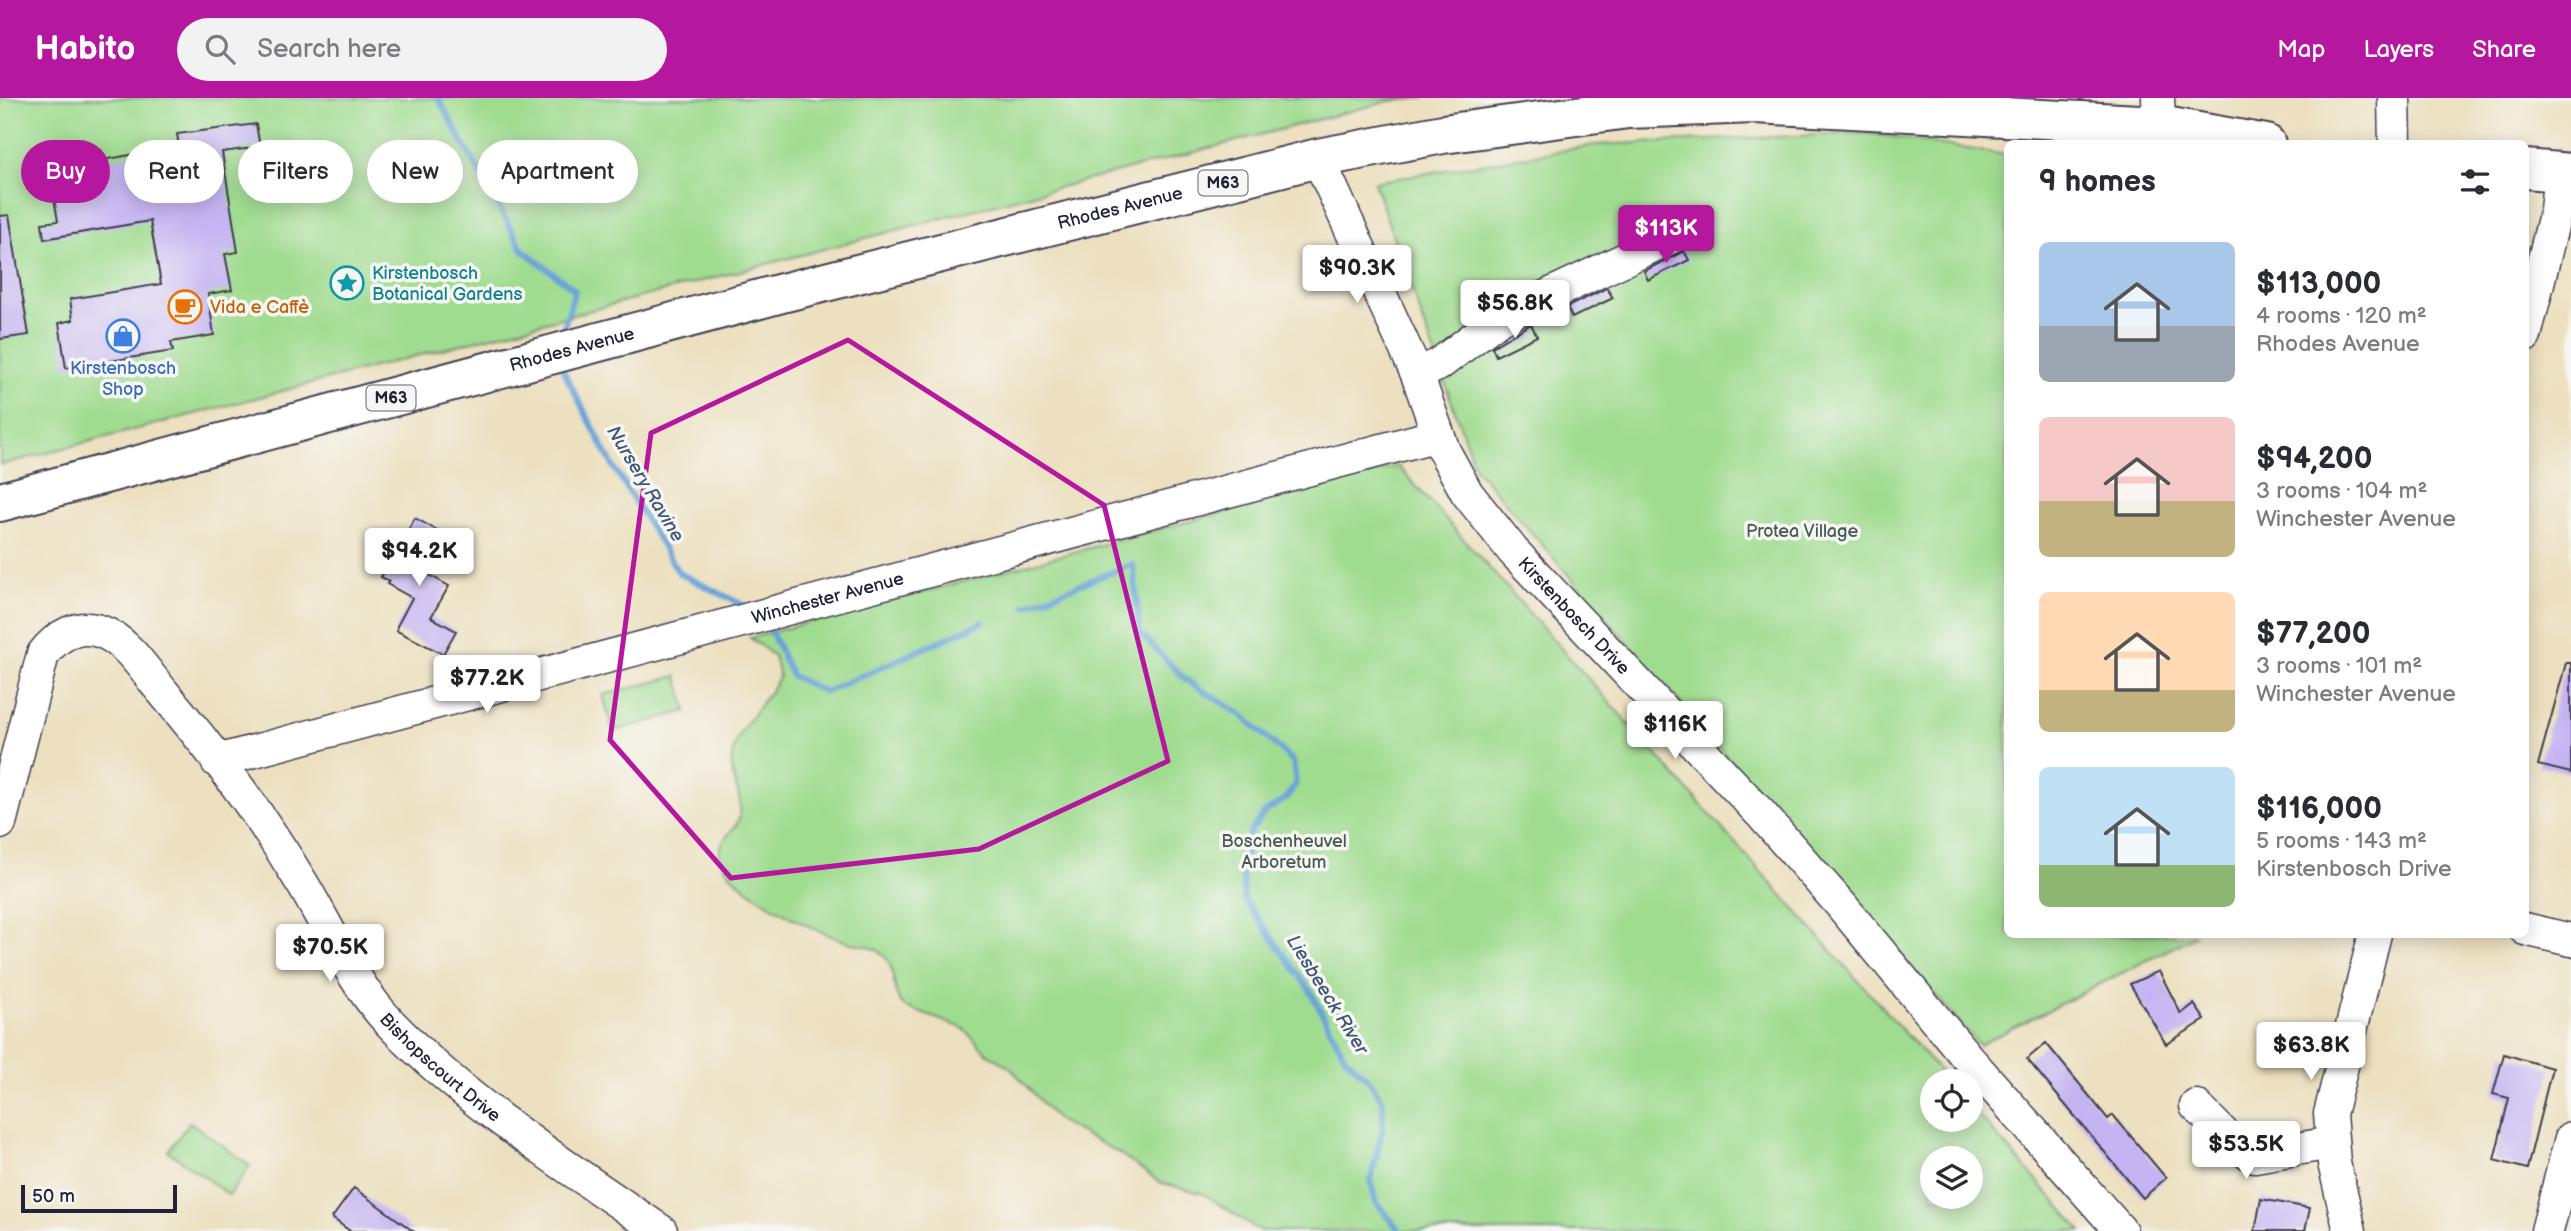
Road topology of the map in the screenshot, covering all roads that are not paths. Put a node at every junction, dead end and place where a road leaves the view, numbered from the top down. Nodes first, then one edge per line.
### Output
1 (2394, 98) edge
2 (2158, 111) edge
3 (2253, 140) edge
4 (2395, 140) edge
5 (1318, 158) junction
6 (2552, 171) edge
7 (1674, 236) dead end
8 (2529, 320) edge
9 (1418, 374) junction
10 (1438, 435) junction
11 (0, 502) edge
12 (218, 761) junction
13 (0, 823) edge
14 (2529, 930) edge
15 (2374, 938) edge
16 (2571, 940) edge
17 (2196, 1106) dead end
18 (2571, 1138) edge
19 (2332, 1143) junction
20 (661, 1231) edge
21 (2121, 1231) edge
22 (2350, 1231) edge
23 (2547, 1231) edge

1 - 4 street
2 - 3 main road, Rhodes Avenue / M63
2 - 5 main road, Rhodes Avenue / M63
5 - 9 street, Kirstenbosch Drive
5 - 11 main road, Rhodes Avenue / M63
6 - 8 street
7 - 9 street
9 - 10 street, Kirstenbosch Drive
10 - 12 street, Winchester Avenue
10 - 21 street, Kirstenbosch Drive
12 - 13 street, Bishopscourt Drive
12 - 20 street, Bishopscourt Drive
14 - 16 street
15 - 19 street
17 - 19 street
18 - 23 street
19 - 22 street

